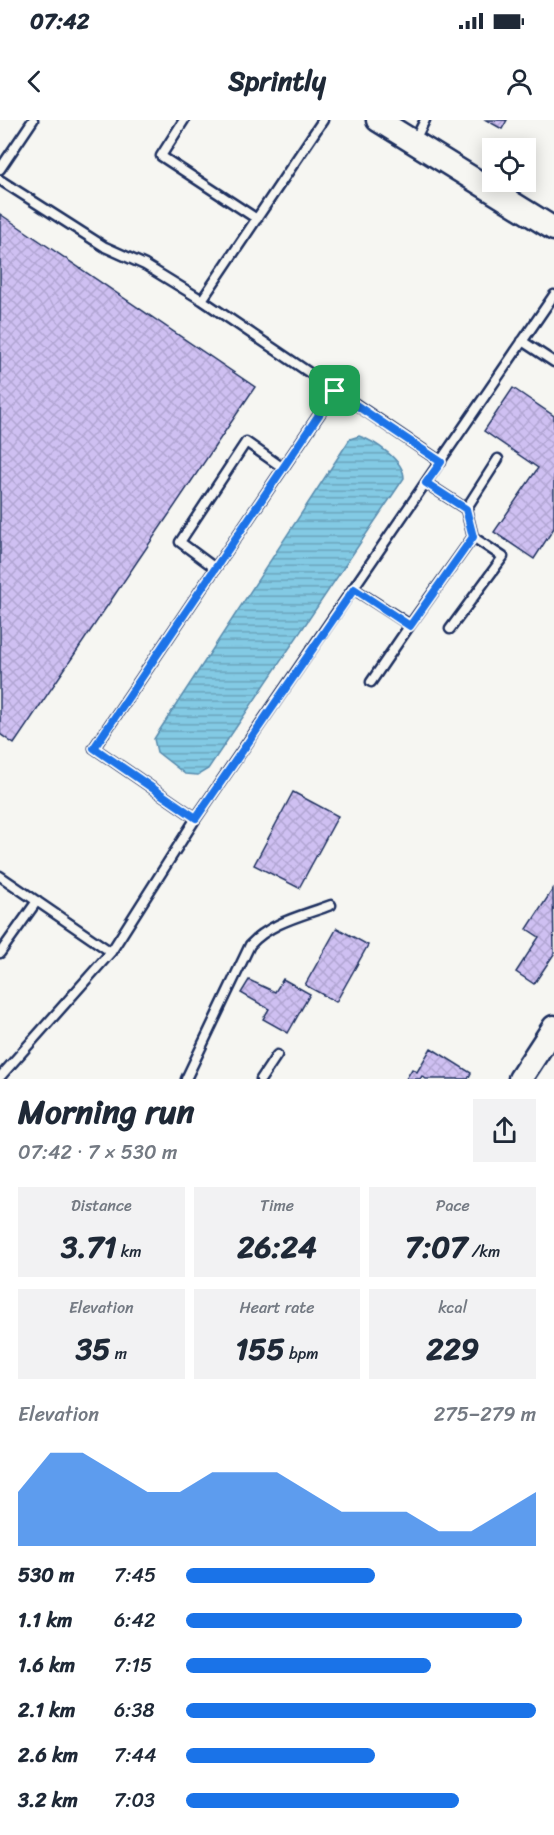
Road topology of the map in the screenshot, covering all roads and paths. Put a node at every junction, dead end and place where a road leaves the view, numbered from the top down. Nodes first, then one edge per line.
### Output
1 (33, 120) edge
2 (184, 120) edge
3 (323, 120) edge
4 (378, 120) edge
5 (425, 120) edge
6 (413, 142) junction
7 (0, 169) edge
8 (0, 180) edge
9 (257, 219) junction
10 (554, 229) edge
11 (554, 295) edge
12 (202, 300) junction
13 (522, 341) junction
14 (554, 362) edge
15 (335, 391) junction
16 (498, 459) dead end
17 (441, 462) junction
18 (283, 468) junction
19 (426, 483) junction
20 (466, 509) junction
21 (473, 537) junction
22 (215, 568) junction
23 (354, 589) junction
24 (410, 626) junction
25 (450, 629) dead end
26 (371, 682) dead end
27 (196, 818) junction
28 (0, 876) edge
29 (37, 901) junction
30 (331, 905) dead end
31 (111, 952) junction
32 (0, 953) edge
33 (554, 1027) edge
34 (277, 1054) dead end
35 (0, 1077) edge
36 (186, 1079) edge
37 (261, 1079) edge
38 (520, 1079) edge

1 - 7 lane
2 - 9 lane
3 - 9 lane
4 - 6 main road
5 - 6 lane
6 - 10 main road
8 - 12 lane
9 - 12 lane
11 - 13 lane
12 - 15 lane
13 - 14 lane
13 - 17 lane
15 - 17 lane
15 - 18 lane
16 - 20 lane
17 - 19 lane
18 - 22 lane
18 - 22 lane
19 - 20 lane
19 - 23 lane
20 - 21 lane
21 - 24 lane
21 - 25 lane
22 - 27 lane
23 - 24 lane
23 - 27 lane
24 - 26 lane
27 - 31 lane
28 - 29 lane
29 - 31 lane
29 - 32 lane
30 - 36 lane
31 - 35 lane
33 - 38 main road
34 - 37 lane

